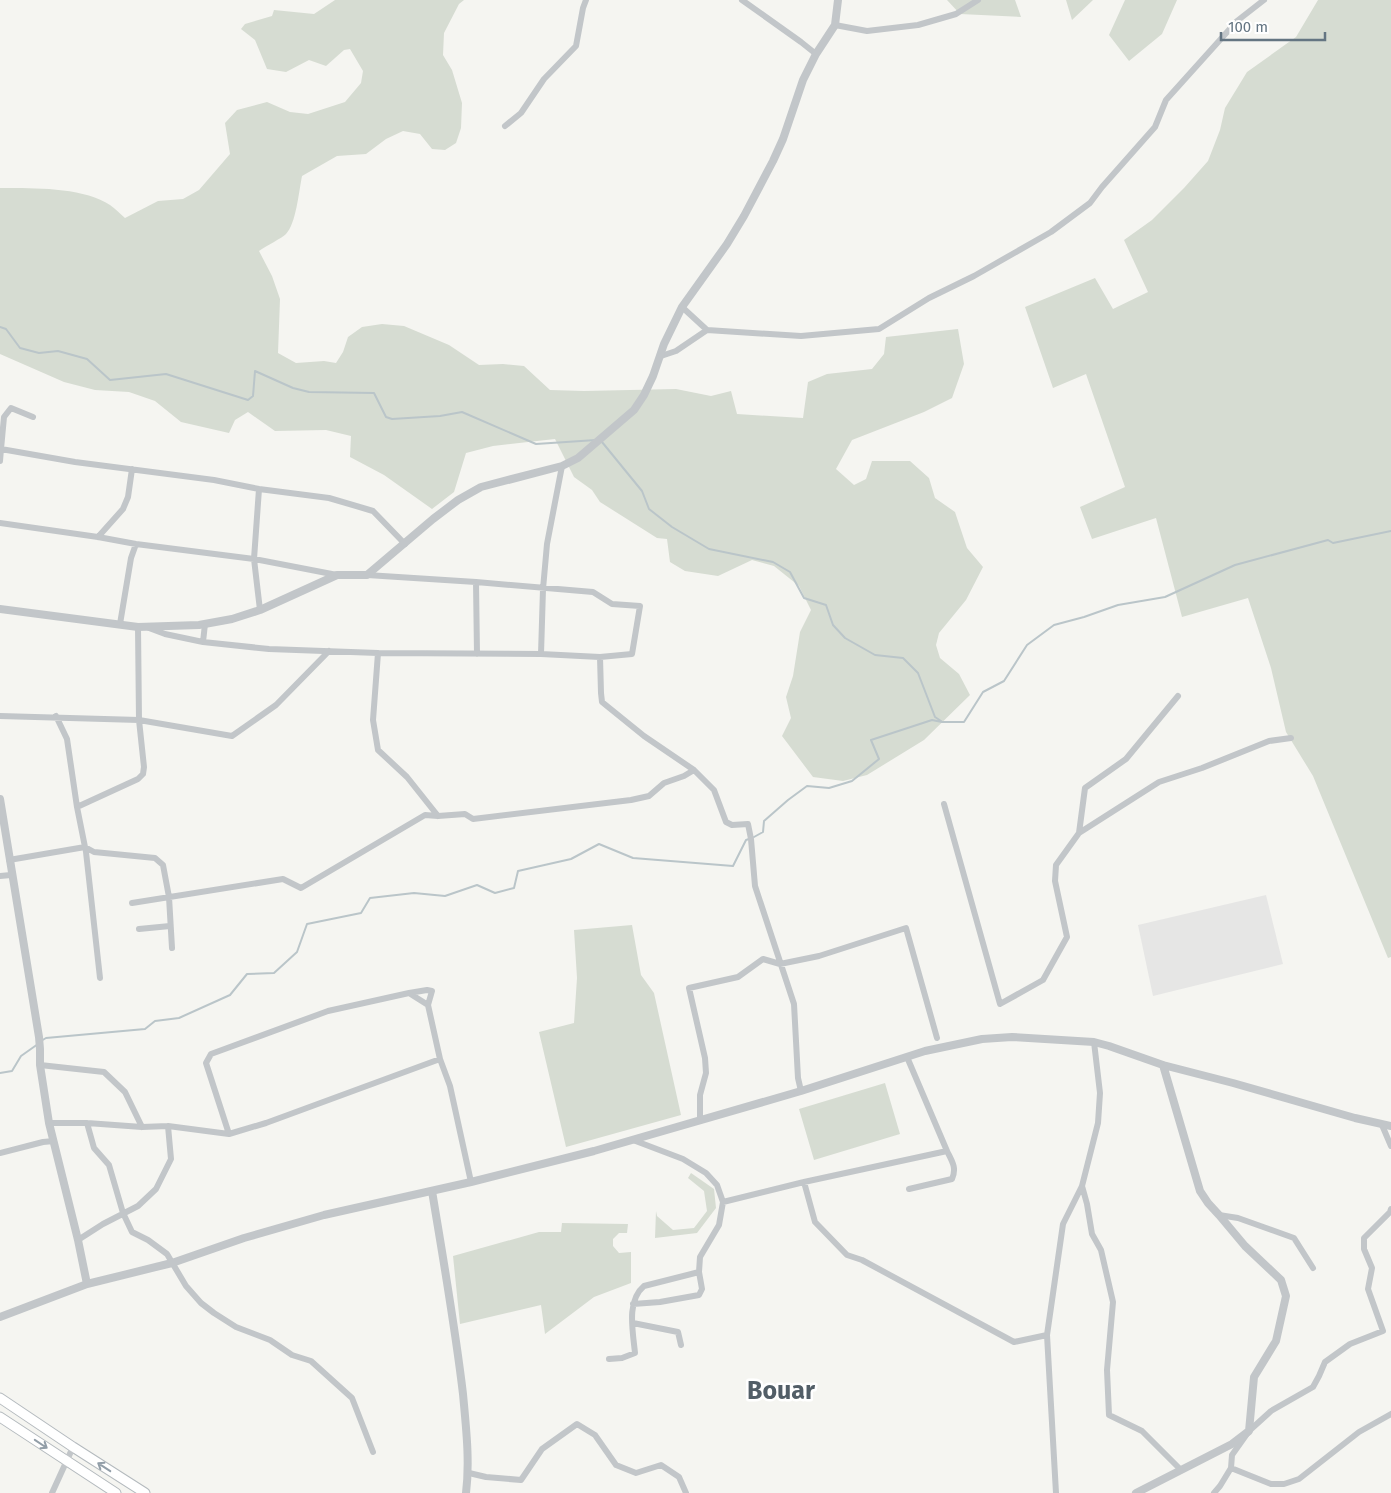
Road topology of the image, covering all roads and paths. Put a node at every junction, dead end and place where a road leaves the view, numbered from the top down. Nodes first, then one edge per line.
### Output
1 (586, 0) edge
2 (742, 0) edge
3 (838, 0) edge
4 (978, 0) edge
5 (1264, 0) edge
6 (835, 25) junction
7 (816, 54) junction
8 (505, 126) dead end
9 (682, 307) junction
10 (708, 330) junction
11 (661, 356) junction
12 (33, 417) dead end
13 (1, 424) edge
14 (1, 449) edge
15 (0, 462) edge
16 (562, 466) junction
17 (132, 469) junction
18 (259, 489) junction
19 (0, 524) edge
20 (98, 537) junction
21 (136, 544) junction
22 (405, 544) junction
23 (254, 559) junction
24 (337, 575) junction
25 (367, 576) junction
26 (476, 582) junction
27 (543, 589) junction
28 (0, 609) edge
29 (260, 610) junction
30 (120, 624) junction
31 (205, 624) junction
32 (138, 627) junction
33 (148, 628) junction
34 (203, 642) junction
35 (329, 651) junction
36 (378, 653) junction
37 (477, 654) junction
38 (542, 654) junction
39 (600, 657) junction
40 (1178, 696) dead end
41 (0, 716) edge
42 (56, 716) junction
43 (139, 720) junction
44 (1291, 738) dead end
45 (694, 770) junction
46 (0, 800) edge
47 (944, 804) dead end
48 (77, 806) junction
49 (438, 816) junction
50 (1079, 833) junction
51 (85, 848) junction
52 (9, 860) junction
53 (11, 875) junction
54 (0, 876) edge
55 (169, 897) junction
56 (132, 903) dead end
57 (170, 926) junction
58 (139, 929) dead end
59 (172, 948) dead end
60 (780, 964) junction
61 (100, 978) dead end
62 (409, 992) junction
63 (428, 1005) junction
64 (937, 1038) dead end
65 (1094, 1042) junction
66 (907, 1056) junction
67 (440, 1059) junction
68 (40, 1065) junction
69 (1163, 1065) junction
70 (800, 1091) junction
71 (700, 1121) junction
72 (49, 1123) junction
73 (87, 1123) junction
74 (1382, 1125) junction
75 (168, 1126) junction
76 (1391, 1126) edge
77 (142, 1127) junction
78 (229, 1134) junction
79 (632, 1139) junction
80 (54, 1141) junction
81 (1391, 1146) edge
82 (947, 1151) junction
83 (0, 1153) edge
84 (471, 1182) junction
85 (804, 1182) junction
86 (1082, 1186) junction
87 (909, 1189) dead end
88 (432, 1191) junction
89 (722, 1202) junction
90 (1391, 1209) edge
91 (122, 1213) junction
92 (1219, 1215) junction
93 (78, 1240) junction
94 (172, 1263) junction
95 (1313, 1268) dead end
96 (699, 1272) junction
97 (87, 1284) junction
98 (633, 1304) junction
99 (0, 1317) edge
100 (632, 1323) junction
101 (1047, 1335) junction
102 (682, 1345) dead end
103 (609, 1359) dead end
104 (0, 1398) edge
105 (10, 1406) junction
106 (1391, 1414) edge
107 (1, 1417) edge
108 (1249, 1431) junction
109 (73, 1447) junction
110 (373, 1452) dead end
111 (67, 1462) junction
112 (1231, 1468) junction
113 (1182, 1470) junction
114 (468, 1473) junction
115 (52, 1493) edge
116 (116, 1493) edge
117 (145, 1493) edge
118 (466, 1493) edge
119 (686, 1493) edge
120 (1056, 1493) edge
121 (1136, 1493) edge
122 (1214, 1493) edge

1 - 8 street
2 - 7 street
3 - 6 street
4 - 6 street
5 - 10 street
6 - 7 street
7 - 9 street
9 - 10 street
9 - 11 street
10 - 11 street
11 - 16 street
12 - 13 street
13 - 14 street
14 - 15 street
14 - 17 street
16 - 22 street
16 - 27 street
17 - 18 street
17 - 20 street
18 - 22 street
18 - 23 street
19 - 20 street
20 - 21 street
21 - 23 street
21 - 30 street
22 - 25 street
23 - 24 street
23 - 29 street
24 - 25 street
24 - 29 street
25 - 26 street
26 - 27 street
26 - 37 street
27 - 38 street
27 - 39 street
28 - 30 street
29 - 31 street
30 - 32 street
31 - 33 street
31 - 34 street
32 - 33 street
32 - 43 street
33 - 34 street
34 - 35 street
35 - 36 street
35 - 43 street
36 - 37 street
36 - 49 street
37 - 38 street
38 - 39 street
39 - 45 street
40 - 50 street
41 - 42 street
42 - 43 street
42 - 48 street
43 - 48 street
44 - 50 street
45 - 49 street
45 - 60 street
46 - 52 street
47 - 50 street
48 - 51 street
49 - 55 street
51 - 52 street
51 - 55 street
51 - 61 street
52 - 53 street
53 - 54 street
53 - 68 street
55 - 56 street
55 - 57 street
57 - 58 street
57 - 59 street
60 - 64 street
60 - 70 street
60 - 71 street
62 - 63 street
62 - 63 street
62 - 78 street
63 - 67 street
65 - 66 street
65 - 69 street
65 - 86 street
66 - 70 street
66 - 82 street
67 - 78 street
67 - 84 street
68 - 72 street
68 - 77 street
69 - 74 street
69 - 92 street
70 - 71 street
71 - 79 street
72 - 73 street
72 - 80 street
73 - 77 street
73 - 91 street
74 - 76 street
74 - 81 street
75 - 77 street
75 - 78 street
75 - 91 street
79 - 84 street
79 - 89 street
80 - 83 street
80 - 93 street
82 - 85 street
82 - 87 street
84 - 88 street
85 - 89 street
85 - 101 street
86 - 101 street
86 - 113 street
88 - 94 street
88 - 114 street
89 - 96 street
90 - 108 street
91 - 93 street
91 - 94 street
92 - 95 street
92 - 108 street
93 - 97 street
94 - 97 street
94 - 110 street
96 - 98 street
96 - 98 street
97 - 99 street
98 - 100 street
100 - 102 street
100 - 103 street
101 - 120 street
104 - 105 main road
105 - 107 main road
105 - 109 main road
106 - 112 street
107 -> 111 main road
108 - 112 street
108 - 113 street
109 - 111 street
117 -> 109 main road
111 - 115 street
111 - 116 main road
112 - 122 street
113 - 121 street
114 - 118 street
114 - 119 street

